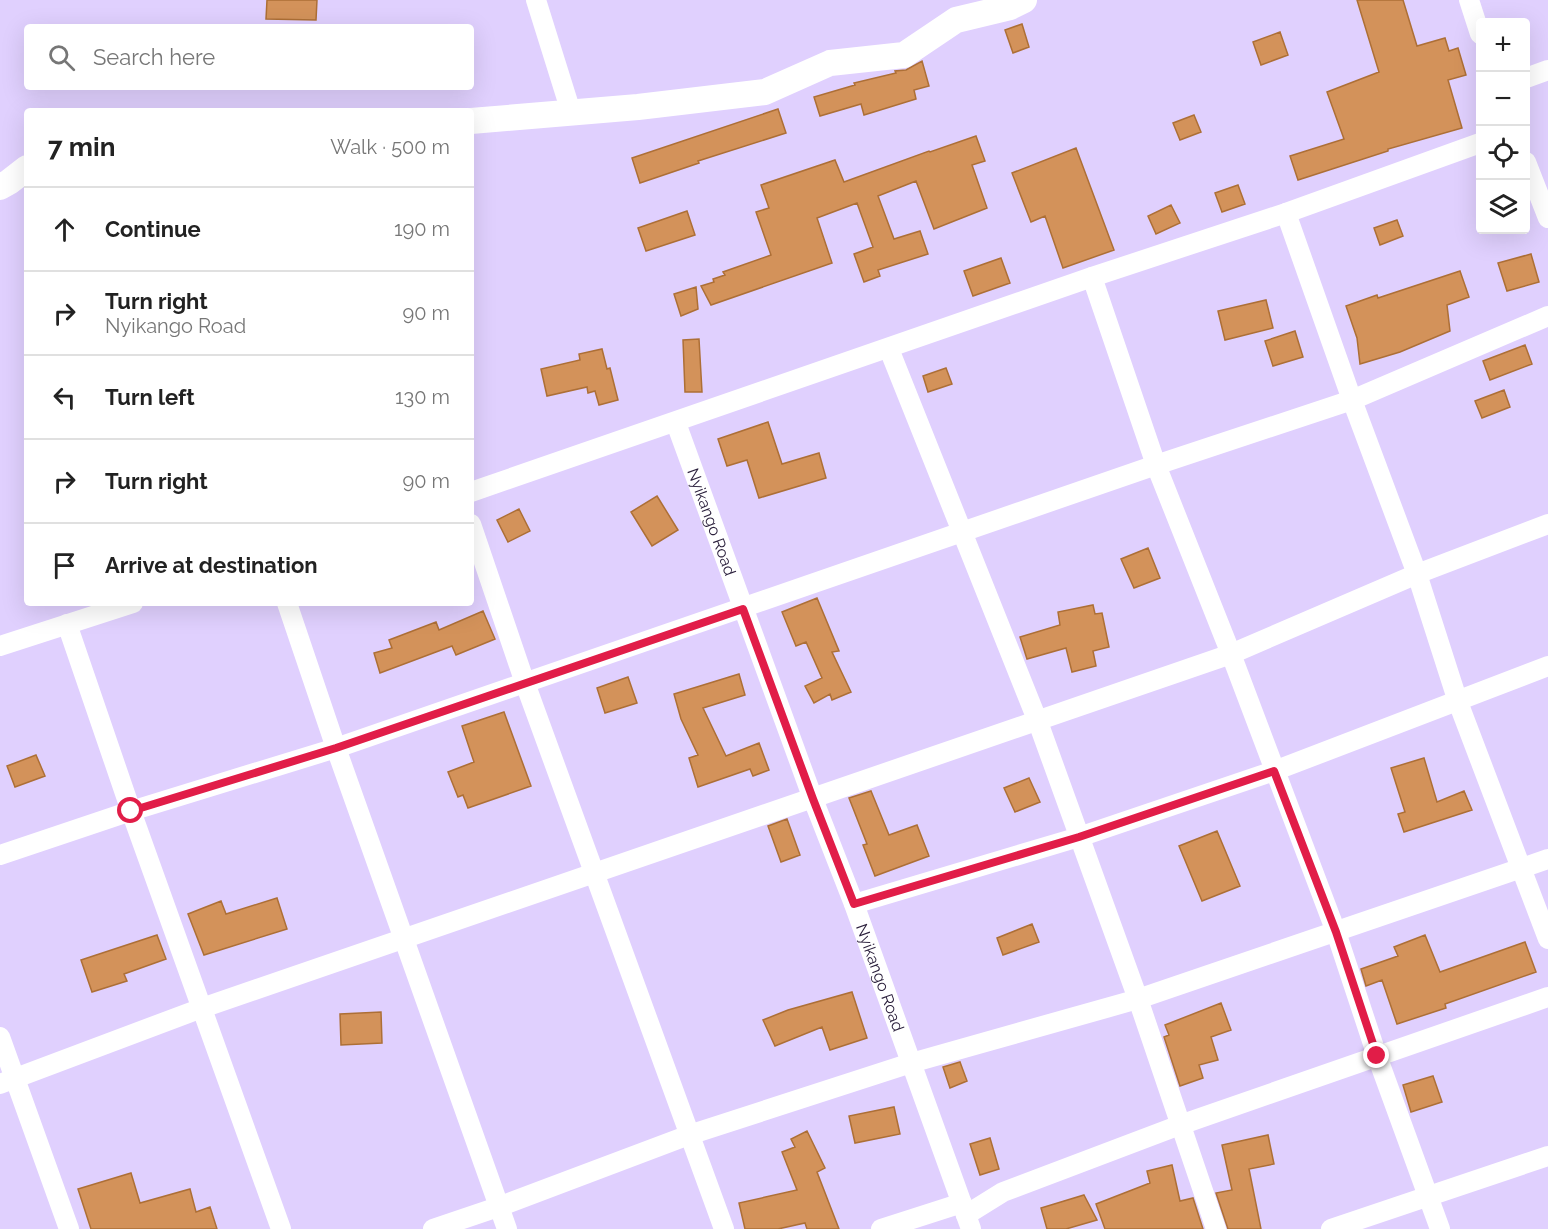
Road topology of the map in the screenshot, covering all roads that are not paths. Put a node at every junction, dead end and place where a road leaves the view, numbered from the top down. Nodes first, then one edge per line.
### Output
1 (536, 0) edge
2 (1024, 0) edge
3 (1469, 0) edge
4 (1476, 22) edge
5 (1548, 70) edge
6 (1530, 77) edge
7 (571, 111) junction
8 (474, 121) edge
9 (1476, 144) edge
10 (24, 170) edge
11 (1530, 172) edge
12 (0, 187) edge
13 (1286, 213) junction
14 (1548, 218) edge
15 (1092, 277) junction
16 (1548, 316) edge
17 (889, 349) junction
18 (1352, 400) junction
19 (676, 423) junction
20 (1156, 465) junction
21 (474, 491) edge
22 (1548, 524) edge
23 (962, 531) junction
24 (474, 533) edge
25 (1417, 574) junction
26 (124, 606) edge
27 (288, 606) edge
28 (743, 609) junction
29 (67, 624) junction
30 (0, 646) edge
31 (1231, 654) junction
32 (1548, 666) edge
33 (525, 683) junction
34 (1458, 702) junction
35 (1038, 722) junction
36 (336, 748) junction
37 (1274, 771) junction
38 (813, 799) junction
39 (131, 811) junction
40 (1079, 837) junction
41 (0, 855) edge
42 (1548, 859) edge
43 (1521, 868) junction
44 (595, 874) junction
45 (854, 904) junction
46 (1336, 932) junction
47 (405, 939) junction
48 (1548, 939) edge
49 (1548, 997) edge
50 (1138, 999) junction
51 (202, 1008) junction
52 (0, 1037) edge
53 (1377, 1056) junction
54 (911, 1063) junction
55 (8, 1082) edge
56 (1180, 1125) junction
57 (688, 1135) junction
58 (1548, 1156) edge
59 (1428, 1196) junction
60 (498, 1207) junction
61 (966, 1215) edge
62 (69, 1229) edge
63 (281, 1229) edge
64 (433, 1229) edge
65 (507, 1229) edge
66 (724, 1229) edge
67 (881, 1229) edge
68 (1216, 1229) edge
69 (1331, 1229) edge
70 (1440, 1229) edge

1 - 7 street
2 - 7 street
3 - 4 street
5 - 6 street
7 - 8 street
9 - 13 street
10 - 12 street
11 - 14 street
13 - 15 street
13 - 18 street
15 - 17 street
15 - 20 street
16 - 18 street
17 - 19 street
17 - 23 street
18 - 20 street
18 - 25 street
19 - 21 street
19 - 28 street, Nyikango Road
20 - 23 street
20 - 31 street
22 - 25 street
23 - 28 street
23 - 35 street
24 - 33 street
25 - 31 street
25 - 34 street
26 - 29 street
27 - 36 street
28 - 33 street
28 - 38 street, Nyikango Road
29 - 30 street
29 - 39 street
31 - 35 street
31 - 37 street
32 - 34 street
33 - 36 street
33 - 44 street
34 - 37 street
34 - 43 street
35 - 38 street
35 - 40 street
36 - 39 street
36 - 47 street
37 - 40 street
37 - 46 street
38 - 44 street
38 - 45 street, Nyikango Road
39 - 41 street
39 - 51 street
40 - 45 street
40 - 50 street
42 - 43 street
43 - 46 street
43 - 48 street
44 - 47 street
44 - 57 street
45 - 54 street, Nyikango Road
46 - 50 street
46 - 53 street
47 - 51 street
47 - 60 street
49 - 53 street
50 - 54 street
50 - 56 street
51 - 55 street
51 - 63 street
52 - 55 street
53 - 56 street
53 - 59 street
54 - 57 street
54 - 61 street, Nyikango Road
55 - 62 street
56 - 61 street
56 - 68 street
57 - 60 street
57 - 66 street
58 - 59 street
59 - 69 street
59 - 70 street
60 - 64 street
60 - 65 street
61 - 67 street

